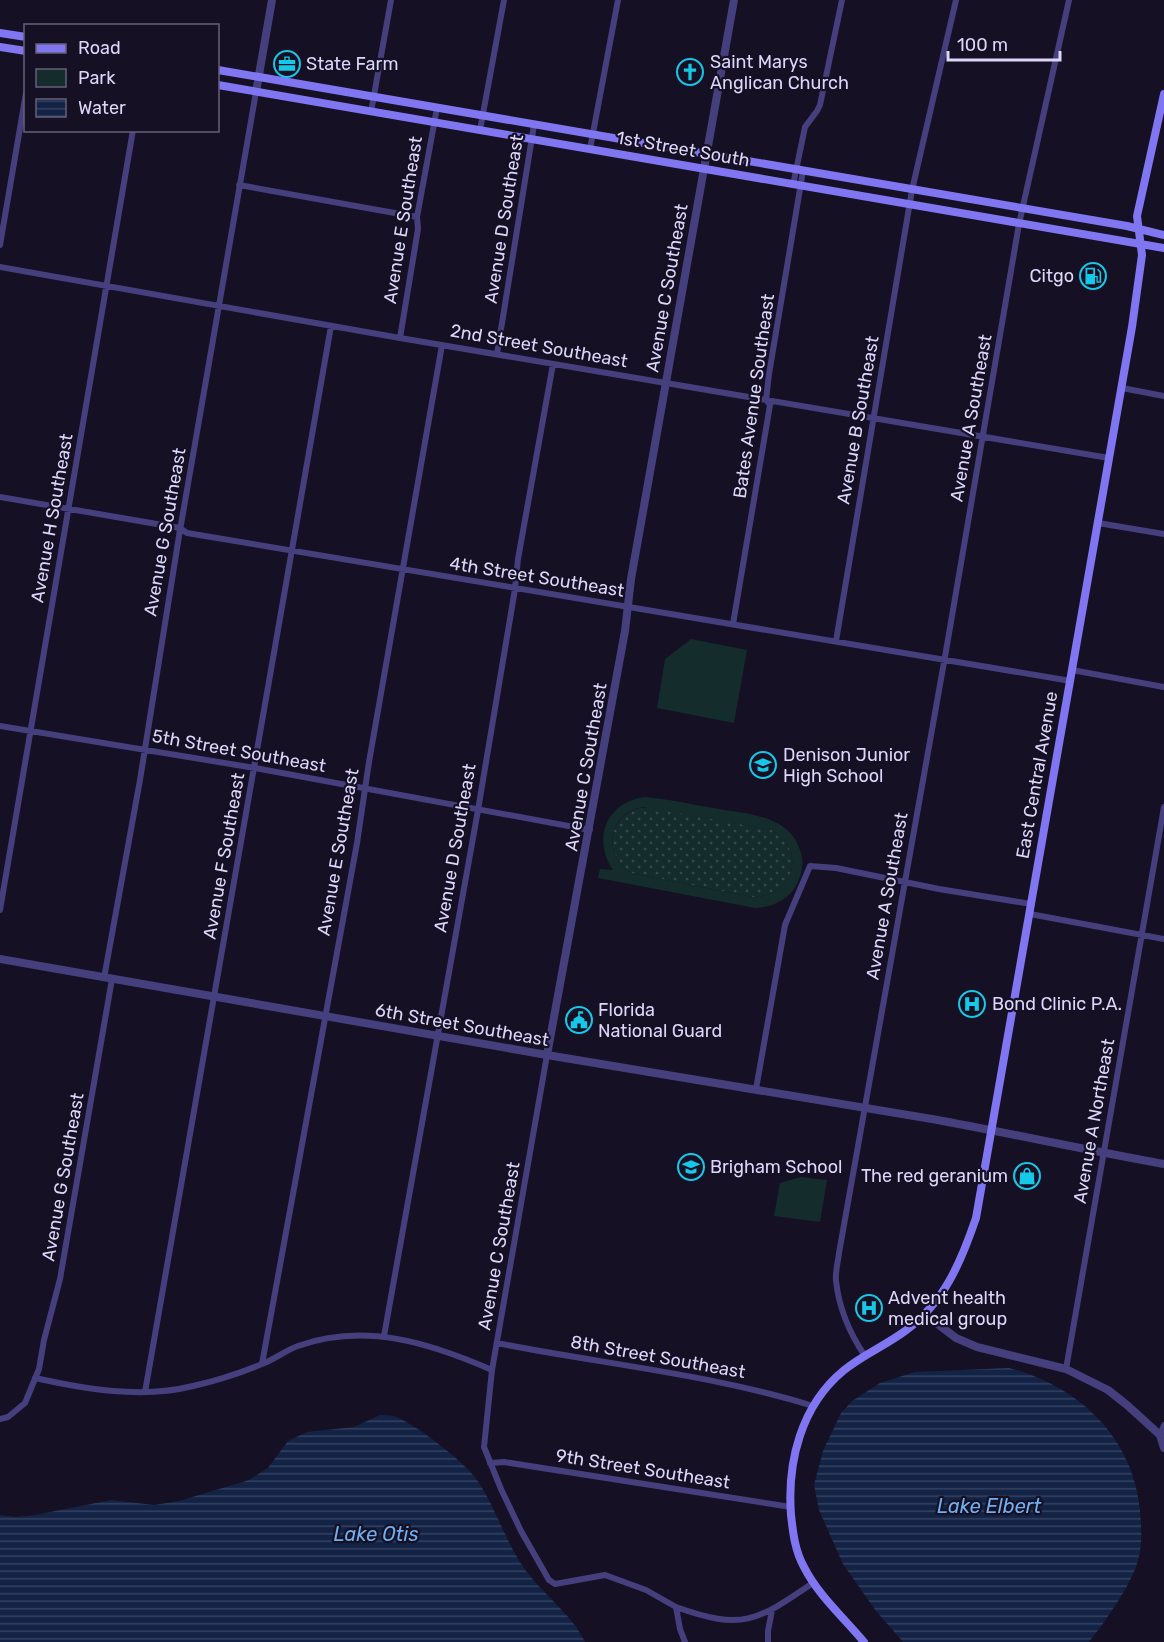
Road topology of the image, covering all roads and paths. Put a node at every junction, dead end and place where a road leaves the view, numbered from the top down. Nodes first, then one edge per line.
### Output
1 (272, 0) edge
2 (391, 0) edge
3 (504, 0) edge
4 (618, 0) edge
5 (735, 0) edge
6 (842, 0) edge
7 (956, 0) edge
8 (1069, 0) edge
9 (0, 33) edge
10 (24, 37) edge
11 (0, 47) edge
12 (24, 51) edge
13 (219, 70) edge
14 (258, 77) junction
15 (219, 85) edge
16 (255, 92) junction
17 (1164, 94) edge
18 (372, 97) junction
19 (24, 105) edge
20 (437, 108) junction
21 (371, 111) junction
22 (482, 115) junction
23 (434, 122) junction
24 (534, 125) junction
25 (480, 130) junction
26 (133, 132) edge
27 (594, 134) junction
28 (532, 140) junction
29 (591, 149) junction
30 (705, 154) junction
31 (703, 169) junction
32 (799, 171) junction
33 (239, 185) junction
34 (797, 185) junction
35 (912, 190) junction
36 (910, 204) junction
37 (1023, 209) junction
38 (417, 218) junction
39 (1019, 224) junction
40 (1139, 229) junction
41 (1164, 235) edge
42 (1142, 244) junction
43 (0, 245) edge
44 (1164, 248) edge
45 (0, 267) edge
46 (107, 286) junction
47 (219, 305) junction
48 (331, 326) junction
49 (400, 338) junction
50 (442, 345) junction
51 (497, 354) junction
52 (553, 364) junction
53 (666, 383) junction
54 (1122, 388) junction
55 (1164, 396) edge
56 (766, 400) junction
57 (874, 418) junction
58 (983, 437) junction
59 (1109, 458) junction
60 (0, 497) edge
61 (69, 509) junction
62 (1098, 523) junction
63 (180, 528) junction
64 (1164, 534) edge
65 (292, 551) junction
66 (403, 570) junction
67 (515, 589) junction
68 (627, 607) junction
69 (733, 624) junction
70 (836, 641) junction
71 (945, 660) junction
72 (1072, 670) junction
73 (1071, 681) junction
74 (1164, 687) edge
75 (0, 726) edge
76 (27, 731) junction
77 (144, 750) junction
78 (255, 768) junction
79 (366, 789) junction
80 (1164, 807) edge
81 (478, 810) junction
82 (590, 830) junction
83 (905, 883) junction
84 (1031, 904) junction
85 (0, 910) edge
86 (1030, 914) junction
87 (1142, 934) junction
88 (1164, 939) edge
89 (0, 959) edge
90 (108, 978) junction
91 (215, 997) junction
92 (325, 1017) junction
93 (436, 1036) junction
94 (547, 1055) junction
95 (756, 1089) junction
96 (865, 1107) junction
97 (991, 1129) junction
98 (1103, 1153) junction
99 (1164, 1164) edge
100 (926, 1314) junction
101 (384, 1336) junction
102 (497, 1343) junction
103 (864, 1356) junction
104 (262, 1364) junction
105 (492, 1370) junction
106 (1066, 1370) junction
107 (34, 1378) junction
108 (145, 1392) junction
109 (813, 1406) junction
110 (0, 1419) edge
111 (1164, 1425) edge
112 (1162, 1442) edge
113 (490, 1462) junction
114 (790, 1507) junction
115 (813, 1583) junction
116 (676, 1607) junction
117 (772, 1610) junction
118 (685, 1642) edge
119 (768, 1642) edge
120 (864, 1642) edge

1 - 14 street
2 - 18 street
3 - 22 street
4 - 27 street
5 - 30 street, Avenue C Southeast
6 - 32 street, Bates Avenue Southeast
7 - 35 street, Avenue B Southeast
8 - 37 street, Avenue A Southeast
9 - 10 main road
11 - 12 main road
13 - 14 main road, 1st Street South
14 - 16 street
14 - 18 main road, 1st Street South
15 - 16 main road, 1st Street South
16 - 21 main road, 1st Street South
16 - 33 street, Avenue G Southeast
17 - 40 main road, East Central Avenue
18 - 20 main road, 1st Street South
18 - 21 street
19 - 43 street
20 - 22 main road, 1st Street South
20 - 23 street, Avenue E Southeast
21 - 23 main road, 1st Street South
22 - 24 main road, 1st Street South
22 - 25 street
23 - 25 main road, 1st Street South
23 - 38 street, Avenue E Southeast
24 - 27 main road, 1st Street South
24 - 28 street, Avenue D Southeast
25 - 28 main road, 1st Street South
26 - 46 street, Avenue H Southeast
27 - 29 street
27 - 30 main road, 1st Street South
28 - 29 main road, 1st Street South
28 - 51 street, Avenue D Southeast
29 - 31 main road, 1st Street South
30 - 31 street, Avenue C Southeast
30 - 32 main road, 1st Street South
31 - 34 main road, 1st Street South
31 - 53 street, Avenue C Southeast
32 - 34 street, Bates Avenue Southeast
32 - 35 main road, 1st Street South
33 - 38 street
33 - 47 street, Avenue G Southeast
34 - 36 main road, 1st Street South
34 - 56 street, Bates Avenue Southeast
35 - 36 street, Avenue B Southeast
35 - 37 main road, 1st Street South
36 - 39 main road, 1st Street South
36 - 57 street, Avenue B Southeast
37 - 39 street, Avenue A Southeast
37 - 40 main road, 1st Street South
38 - 49 street, Avenue E Southeast
39 - 42 main road, 1st Street South
39 - 58 street, Avenue A Southeast
40 - 41 main road, 1st Street South
40 - 42 main road, East Central Avenue
42 - 44 main road, 1st Street South
42 - 54 main road, East Central Avenue
45 - 46 street, 2nd Street Southeast
46 - 47 street, 2nd Street Southeast
46 - 61 street, Avenue H Southeast
47 - 48 street, 2nd Street Southeast
47 - 63 street, Avenue G Southeast
48 - 49 street, 2nd Street Southeast
48 - 65 street, Avenue F Southeast
49 - 50 street, 2nd Street Southeast
50 - 51 street, 2nd Street Southeast
50 - 66 street, Avenue E Southeast
51 - 52 street, 2nd Street Southeast
52 - 53 street, 2nd Street Southeast
52 - 67 street, Avenue D Southeast
53 - 56 street, 2nd Street Southeast
53 - 68 street, Avenue C Southeast
54 - 55 street
54 - 59 main road, East Central Avenue
56 - 57 street, 2nd Street Southeast
56 - 69 street, Bates Avenue Southeast
57 - 58 street, 2nd Street Southeast
57 - 70 street, Avenue B Southeast
58 - 59 street, 2nd Street Southeast
58 - 71 street, Avenue A Southeast
59 - 62 main road, East Central Avenue
60 - 61 street, 4th Street Southeast
61 - 63 street, 4th Street Southeast
61 - 76 street, Avenue H Southeast
62 - 64 street
62 - 72 main road, East Central Avenue
63 - 65 street, 4th Street Southeast
63 - 77 street, Avenue G Southeast
65 - 66 street, 4th Street Southeast
65 - 78 street, Avenue F Southeast
66 - 67 street, 4th Street Southeast
66 - 79 street, Avenue E Southeast
67 - 68 street, 4th Street Southeast
67 - 81 street, Avenue D Southeast
68 - 69 street, 4th Street Southeast
68 - 82 street, Avenue C Southeast
69 - 70 street, 4th Street Southeast
70 - 71 street, 4th Street Southeast
71 - 73 street, 4th Street Southeast
71 - 83 street, Avenue A Southeast
72 - 73 main road, East Central Avenue
72 - 74 street
73 - 84 main road, East Central Avenue
75 - 76 street, 5th Street Southeast
76 - 77 street, 5th Street Southeast
76 - 85 street, Avenue H Southeast
77 - 78 street, 5th Street Southeast
77 - 90 street, Avenue G Southeast
78 - 79 street, 5th Street Southeast
78 - 91 street, Avenue F Southeast
79 - 81 street, 5th Street Southeast
79 - 92 street, Avenue E Southeast
80 - 87 street, Avenue A Northeast
81 - 82 street, 5th Street Southeast
81 - 93 street, Avenue D Southeast
82 - 94 street, Avenue C Southeast
83 - 84 street
83 - 95 street
83 - 96 street, Avenue A Southeast
84 - 86 main road, East Central Avenue
86 - 87 street
86 - 97 main road, East Central Avenue
87 - 88 street
87 - 98 street, Avenue A Northeast
89 - 90 street, 6th Street Southeast
90 - 91 street, 6th Street Southeast
90 - 107 street, Avenue G Southeast
91 - 92 street, 6th Street Southeast
91 - 108 street, Avenue F Southeast
92 - 93 street, 6th Street Southeast
92 - 104 street, Avenue E Southeast
93 - 94 street, 6th Street Southeast
93 - 101 street, Avenue D Southeast
94 - 95 street, 6th Street Southeast
94 - 102 street, Avenue C Southeast
95 - 96 street, 6th Street Southeast
96 - 97 street, 6th Street Southeast
96 - 103 street, Avenue A Southeast
97 - 98 street, 6th Street Southeast
97 - 100 main road, East Central Avenue
98 - 99 street, 6th Street Southeast
98 - 106 street, Avenue A Northeast
100 - 103 main road, East Central Avenue
100 - 106 street
101 - 104 street
101 - 105 street
102 - 105 street, Avenue C Southeast
102 - 109 street, 8th Street Southeast
103 - 109 main road, East Central Avenue
104 - 108 street
105 - 113 street, Avenue C Southeast
106 - 112 street
107 - 108 street
107 - 110 street, Avenue G Southeast
109 - 114 main road, East Central Avenue
111 - 112 street
113 - 114 street, 9th Street Southeast
113 - 116 street, Avenue C Southeast
114 - 115 main road, East Central Avenue
115 - 117 street, Avenue C Southeast
115 - 120 main road, East Central Avenue
116 - 117 street, Avenue C Southeast
116 - 118 street
117 - 119 street

